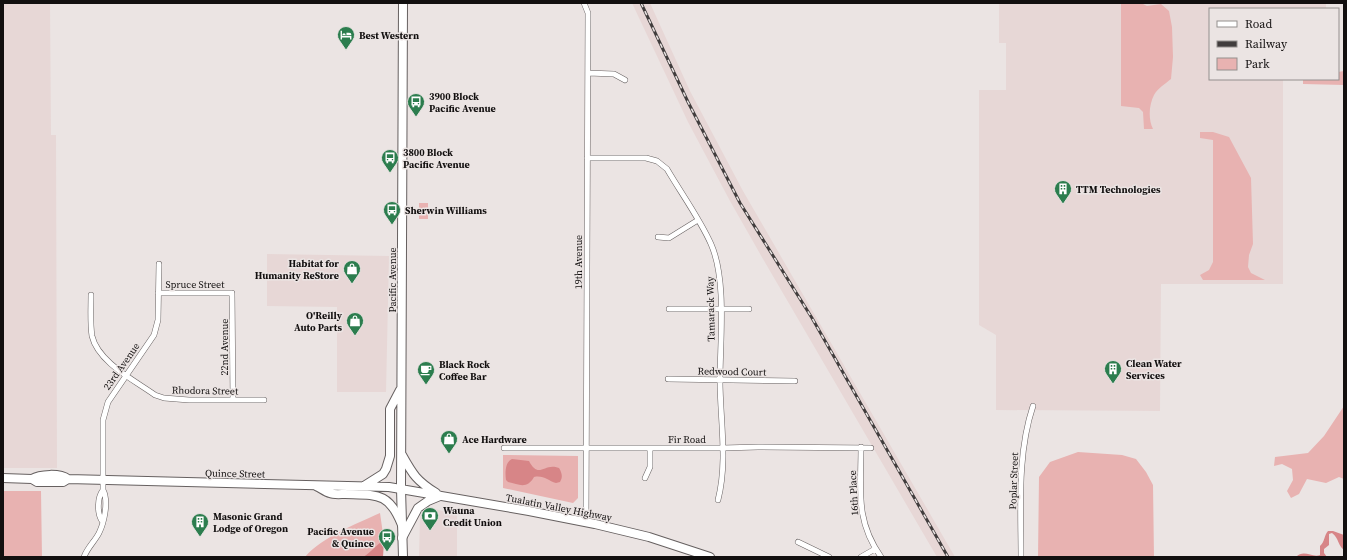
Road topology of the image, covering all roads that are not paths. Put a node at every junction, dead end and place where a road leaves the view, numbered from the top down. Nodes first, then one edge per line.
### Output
1 (403, 3) edge
2 (584, 3) edge
3 (588, 73) junction
4 (625, 80) dead end
5 (587, 158) junction
6 (698, 220) junction
7 (658, 237) dead end
8 (159, 264) dead end
9 (158, 293) junction
10 (232, 293) joint
11 (91, 295) dead end
12 (669, 309) dead end
13 (721, 309) junction
14 (749, 309) dead end
15 (126, 374) junction
16 (668, 379) dead end
17 (720, 380) junction
18 (795, 381) dead end
19 (401, 387) junction
20 (233, 400) junction
21 (264, 400) dead end
22 (1033, 406) dead end
23 (861, 447) junction
24 (504, 448) dead end
25 (586, 448) junction
26 (650, 448) junction
27 (723, 448) junction
28 (871, 448) dead end
29 (401, 453) junction
30 (3, 478) edge
31 (645, 478) dead end
32 (103, 480) junction
33 (316, 485) junction
34 (363, 486) junction
35 (401, 489) junction
36 (440, 496) junction
37 (718, 500) dead end
38 (586, 522) junction
39 (402, 525) junction
40 (402, 538) junction
41 (798, 542) dead end
42 (875, 549) junction
43 (84, 557) edge
44 (403, 557) edge
45 (710, 557) edge
46 (829, 557) edge
47 (861, 557) edge
48 (881, 557) edge
49 (1021, 557) edge

1 - 19 main road, Pacific Avenue
2 - 3 street, 19th Avenue
3 - 4 street
3 - 5 street, 19th Avenue
5 - 6 street, Tamarack Way
5 - 25 street, 19th Avenue
6 - 7 street
6 - 13 street, Tamarack Way
8 - 9 street, 23rd Avenue
9 - 10 street, Spruce Street
9 - 15 street, 23rd Avenue
10 - 20 street, 22nd Avenue
11 - 15 street, Rhodora Street
12 - 13 street
13 - 14 street
13 - 17 street, Tamarack Way
15 - 20 street, Rhodora Street
15 - 32 street, 23rd Avenue
16 - 17 street, Redwood Court
17 - 18 street, Redwood Court
17 - 27 street, Tamarack Way
19 - 29 main road, Pacific Avenue
19 - 34 main road
20 - 21 street, Rhodora Street
22 - 49 street, Poplar Street
23 - 27 street, Fir Road
23 - 28 street, Fir Road
23 - 42 street, 16th Place
24 - 25 street, Fir Road
25 - 26 street, Fir Road
25 - 38 street, 19th Avenue
26 - 27 street, Fir Road
26 - 31 street
27 - 37 street, Tamarack Way
29 - 35 main road, Pacific Avenue
29 - 36 main road
30 - 32 main road, Quince Street
32 - 33 main road, Quince Street
32 - 43 street, 23rd Avenue
33 - 34 main road, Quince Street
33 - 39 main road
34 - 35 main road, Quince Street
35 - 36 main road, Tualatin Valley Highway
35 - 39 main road, Pacific Avenue
36 - 38 main road, Tualatin Valley Highway
36 - 40 main road
38 - 45 main road, Tualatin Valley Highway
39 - 40 main road, Pacific Avenue
40 - 44 main road, Pacific Avenue
41 - 46 street
42 - 47 street
42 - 48 street, 16th Place

